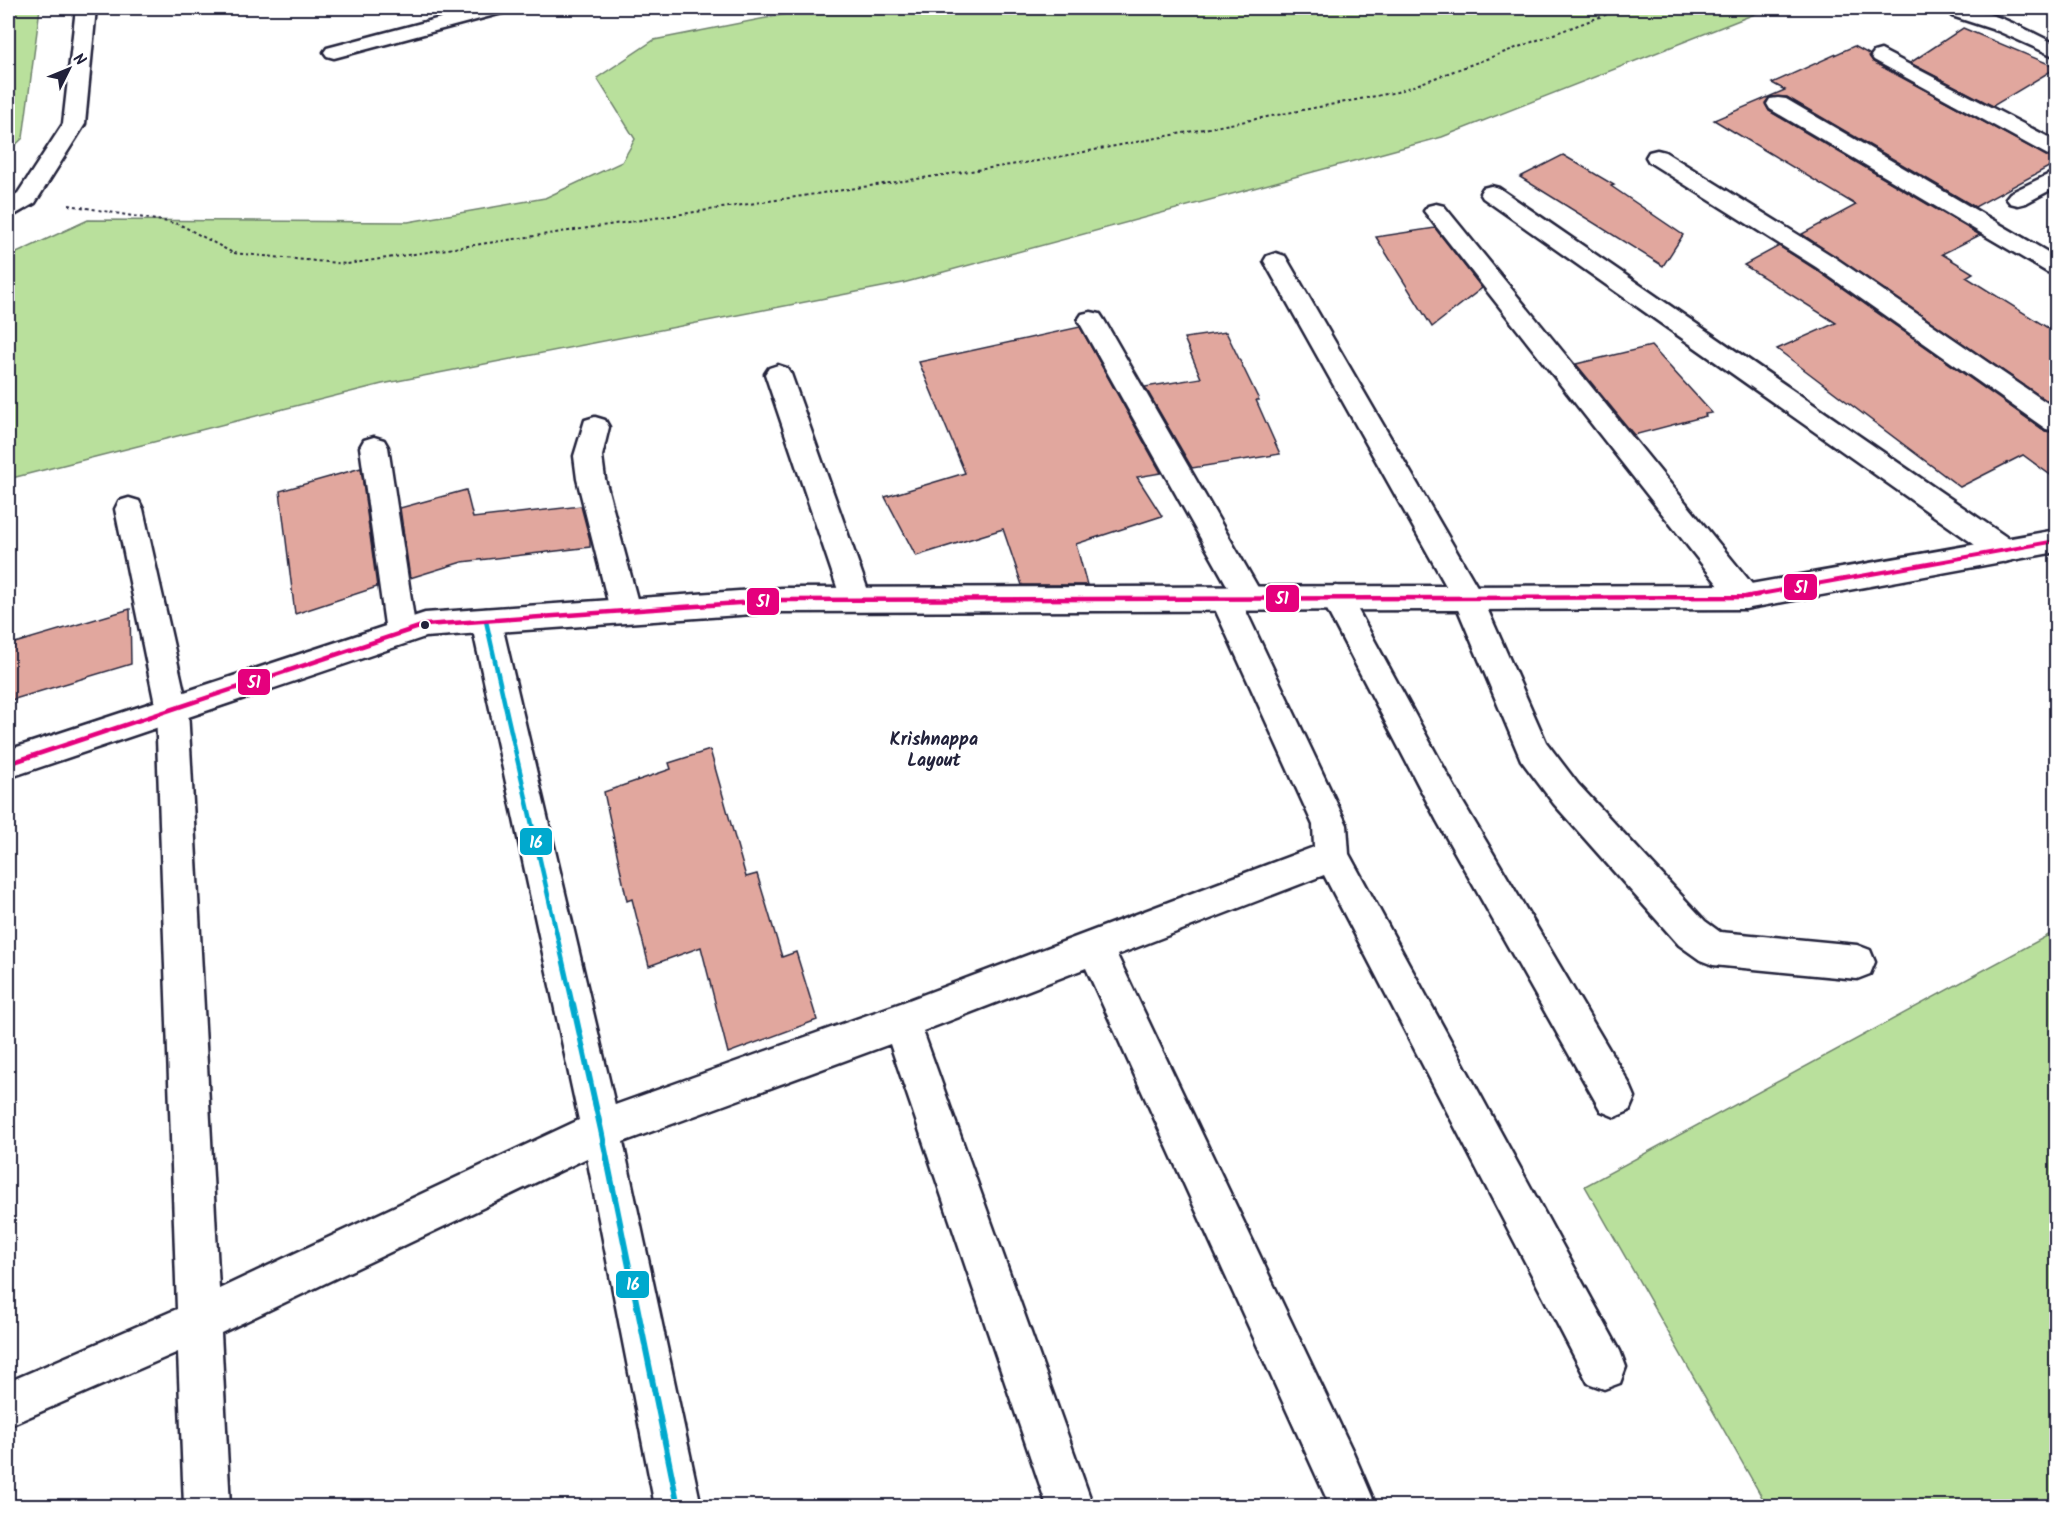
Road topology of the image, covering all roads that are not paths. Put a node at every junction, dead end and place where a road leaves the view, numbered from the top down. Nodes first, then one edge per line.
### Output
1 (86, 8) edge
2 (499, 8) edge
3 (1959, 12) dead end
4 (2056, 51) edge
5 (334, 52) dead end
6 (1881, 56) dead end
7 (1779, 104) dead end
8 (2056, 150) edge
9 (1657, 157) dead end
10 (2056, 178) edge
11 (1491, 193) dead end
12 (2018, 198) dead end
13 (8, 209) edge
14 (1436, 212) dead end
15 (1276, 261) dead end
16 (2056, 267) edge
17 (1090, 320) dead end
18 (778, 374) dead end
19 (2056, 422) edge
20 (595, 427) dead end
21 (374, 447) dead end
22 (129, 509) dead end
23 (2056, 541) edge
24 (2005, 551) junction
25 (1745, 597) junction
26 (1237, 598) junction
27 (1336, 598) junction
28 (1468, 598) junction
29 (856, 599) junction
30 (625, 610) junction
31 (486, 621) junction
32 (401, 632) junction
33 (172, 709) junction
34 (8, 764) edge
35 (1332, 856) junction
36 (1095, 948) junction
37 (1857, 962) dead end
38 (902, 1021) junction
39 (1615, 1096) dead end
40 (602, 1130) junction
41 (197, 1322) junction
42 (1604, 1367) dead end
43 (8, 1404) edge
44 (207, 1506) edge
45 (678, 1506) edge
46 (1070, 1506) edge
47 (1353, 1506) edge

1 - 13 street
2 - 5 street
3 - 4 street
6 - 8 street
7 - 16 street
9 - 19 street
10 - 12 street
11 - 24 street
14 - 25 street
15 - 28 street
17 - 26 street
18 - 29 street
20 - 30 street
21 - 32 street
22 - 33 street
23 - 24 street
24 - 25 street
25 - 28 street
26 - 27 street
26 - 29 street
26 - 35 street
27 - 28 street
27 - 39 street
28 - 37 street
29 - 30 street
30 - 31 street
31 - 32 street
31 - 40 street
32 - 33 street
33 - 34 street
33 - 41 street
35 - 36 street
35 - 42 street
36 - 38 street
36 - 47 street
38 - 40 street
38 - 46 street
40 - 41 street
40 - 45 street
41 - 43 street
41 - 44 street

